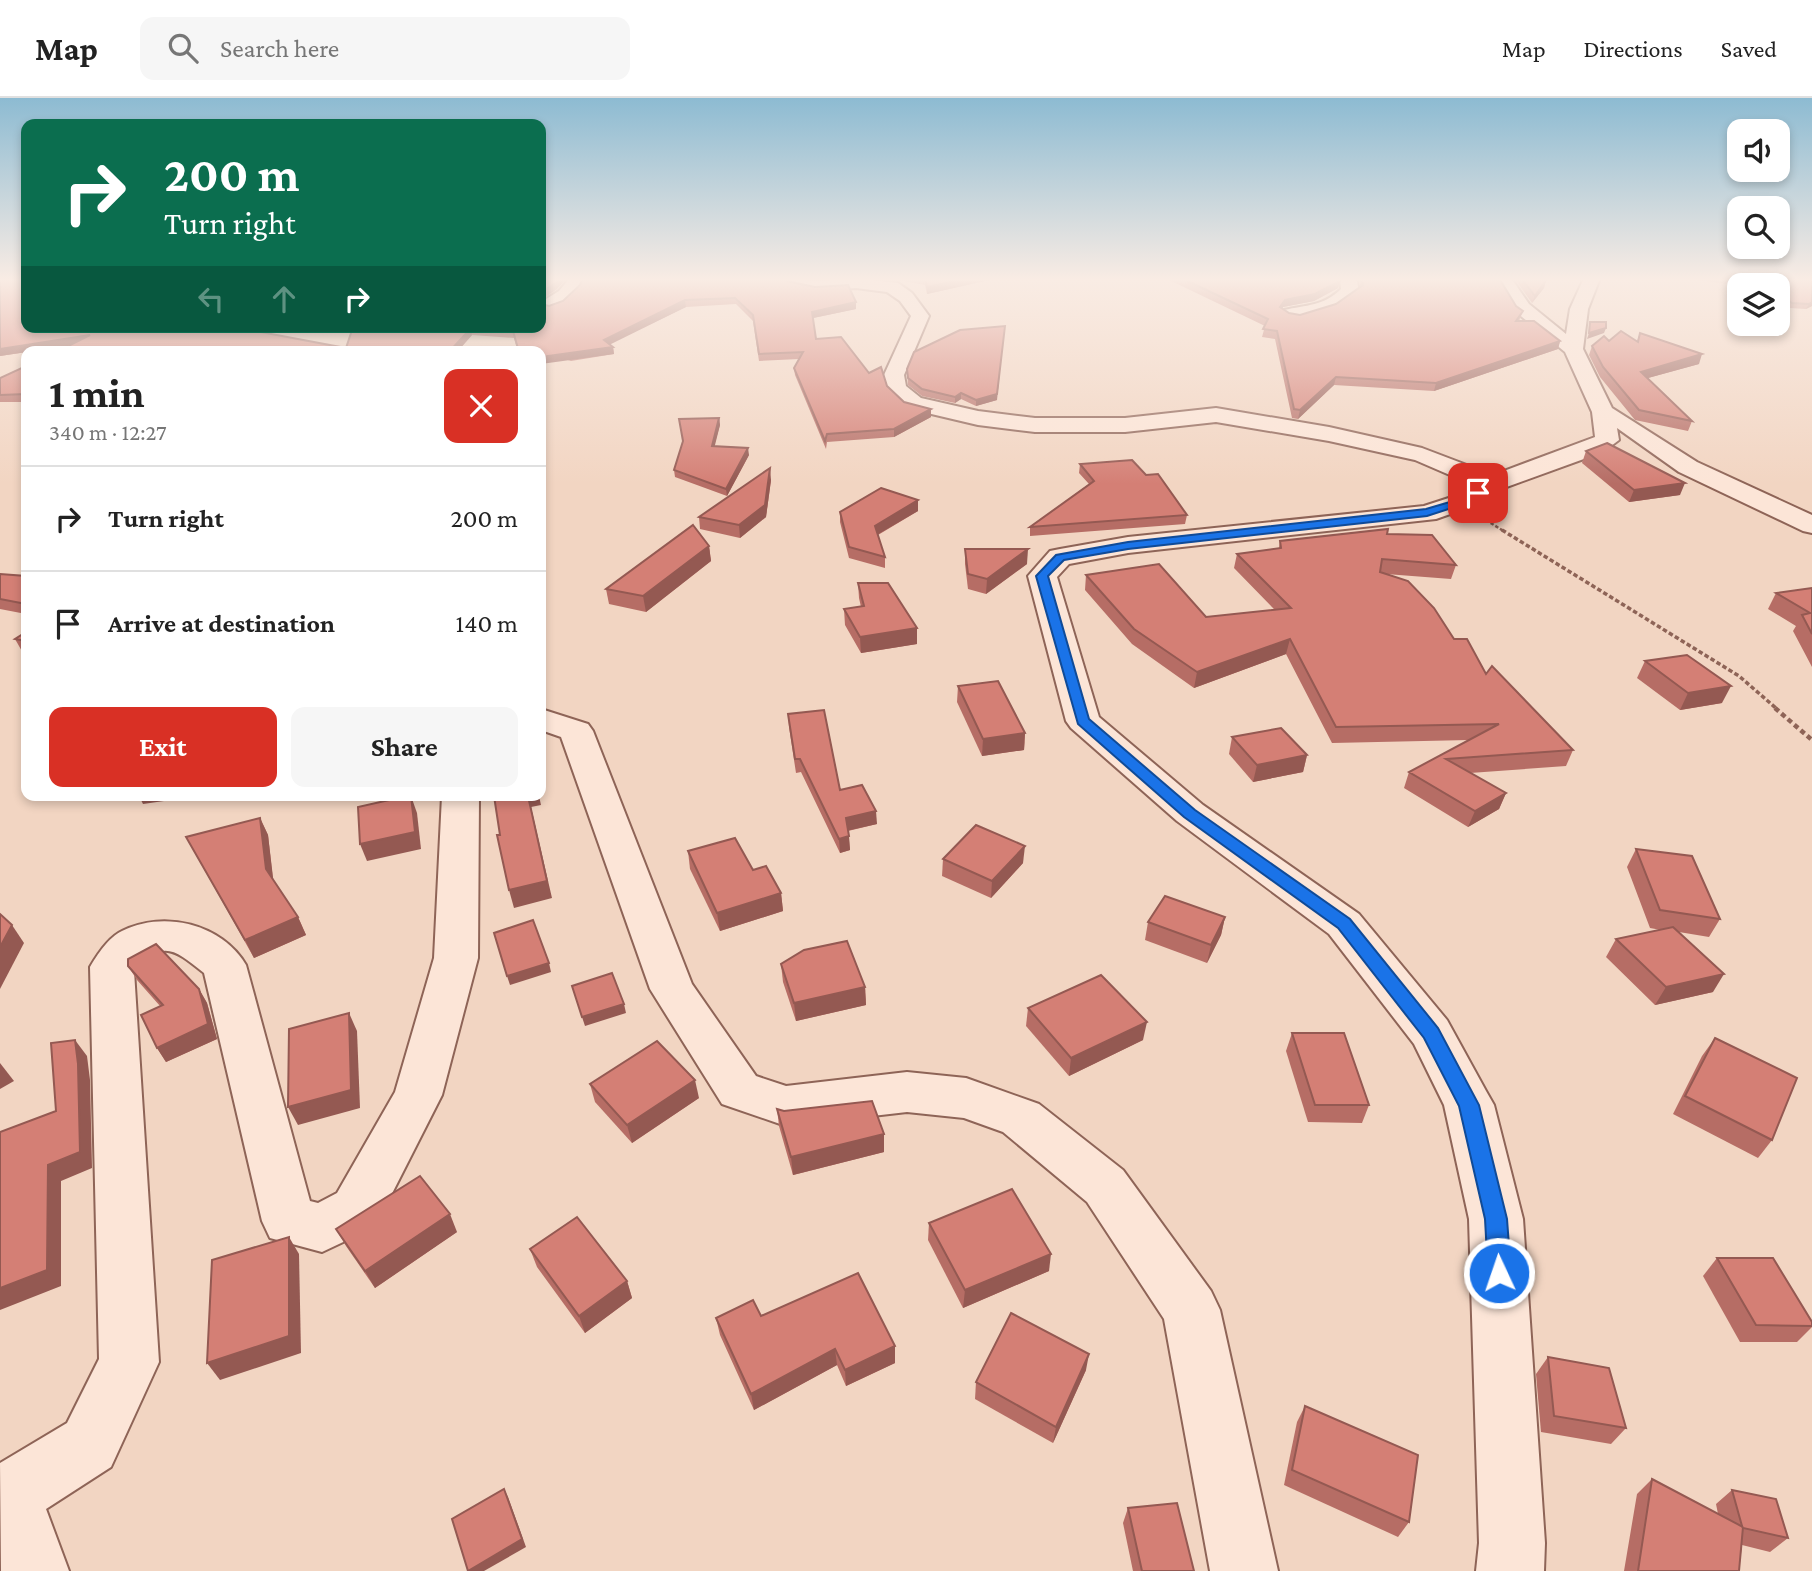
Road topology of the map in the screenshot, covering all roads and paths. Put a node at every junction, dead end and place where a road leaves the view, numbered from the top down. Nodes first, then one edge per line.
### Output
1 (906, 347) edge
2 (1570, 347) edge
3 (1573, 349) joint
4 (1603, 412) junction
5 (1478, 493) junction
6 (1812, 525) edge
7 (546, 721) edge
8 (1812, 740) edge
9 (461, 801) edge
10 (4, 1496) edge
11 (35, 1571) edge
12 (1244, 1571) edge
13 (1510, 1571) edge

1 - 5 street
2 - 3 street
3 - 4 street
4 - 5 street
4 - 6 street
5 - 8 path
5 - 13 street
7 - 12 street
9 - 10 street
10 - 11 street

